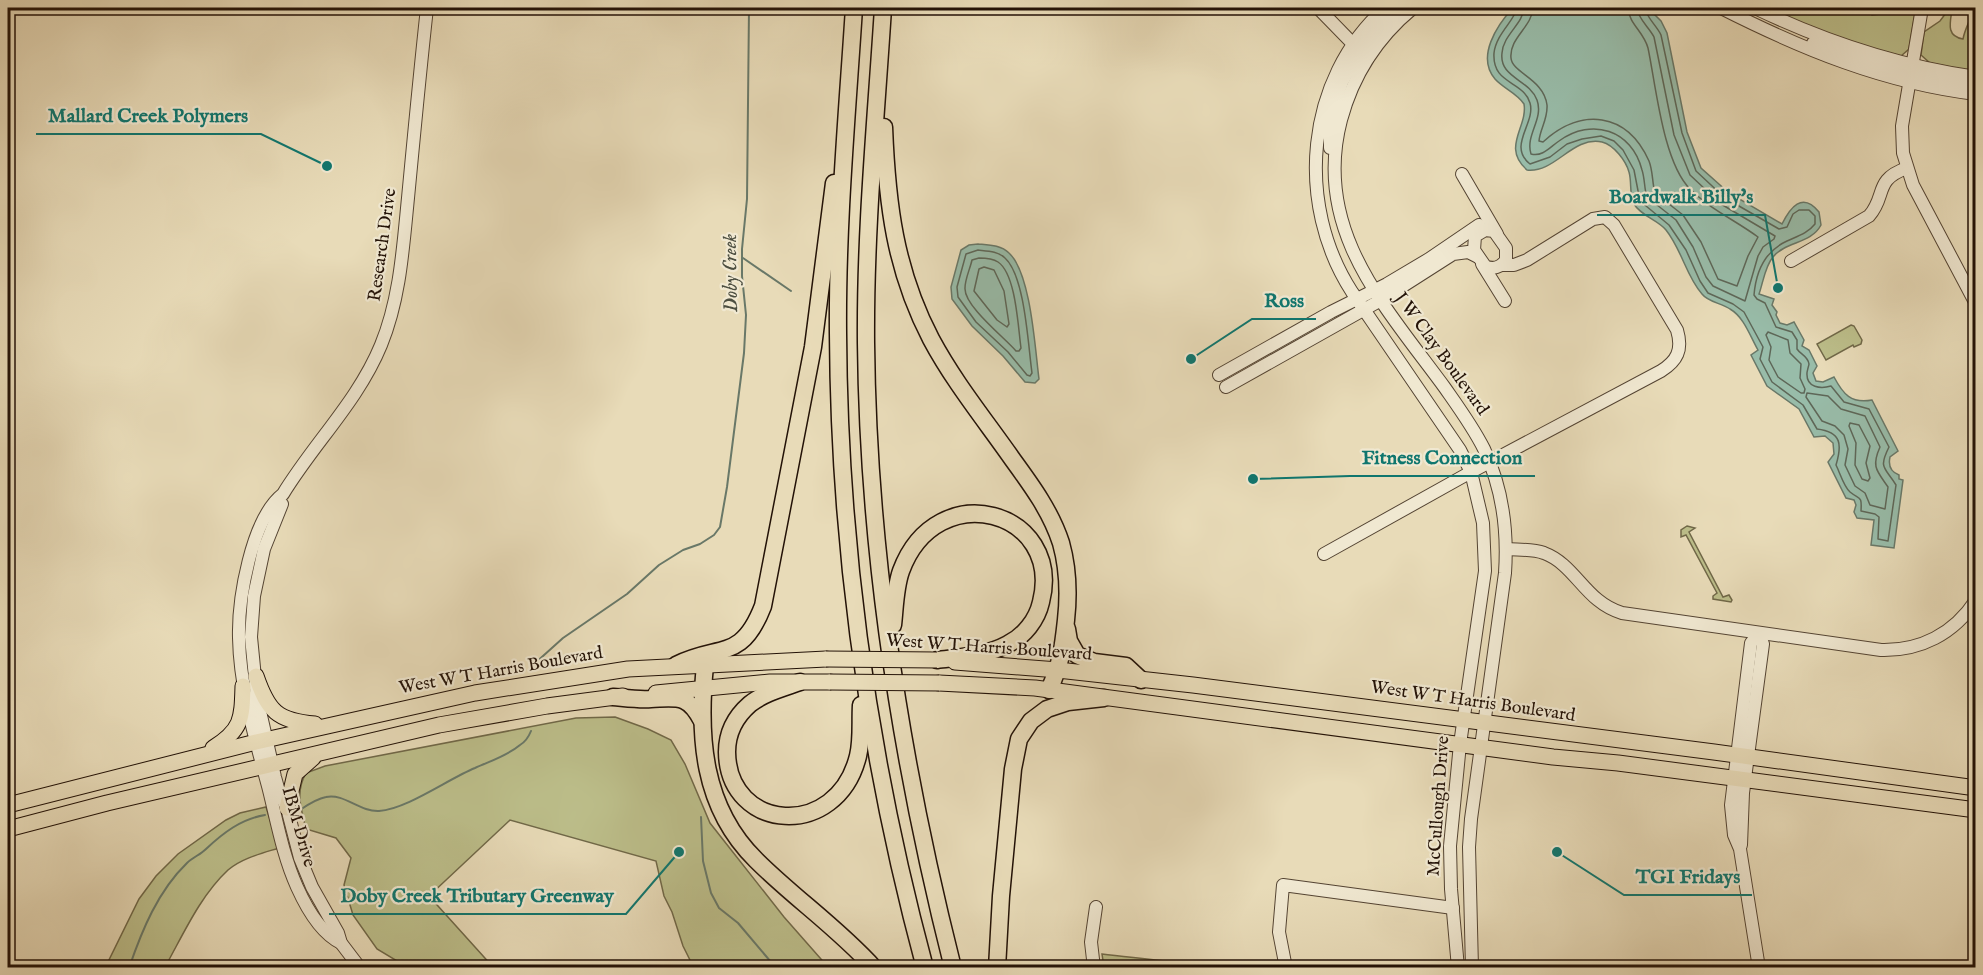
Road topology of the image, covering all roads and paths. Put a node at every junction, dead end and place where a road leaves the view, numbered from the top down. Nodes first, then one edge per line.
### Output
1 (427, 8) edge
2 (854, 8) edge
3 (883, 8) edge
4 (1318, 8) edge
5 (1385, 8) edge
6 (1399, 8) edge
7 (1413, 8) edge
8 (1721, 8) edge
9 (1755, 8) edge
10 (1922, 8) edge
11 (1757, 26) junction
12 (882, 33) junction
13 (1353, 44) junction
14 (1368, 58) junction
15 (1912, 64) junction
16 (1976, 77) edge
17 (1909, 82) junction
18 (1976, 85) edge
19 (1976, 94) edge
20 (848, 96) junction
21 (1335, 161) junction
22 (1907, 168) junction
23 (1477, 231) junction
24 (1497, 234) junction
25 (1506, 248) junction
26 (1535, 254) junction
27 (1480, 260) junction
28 (1791, 261) dead end
29 (1501, 266) junction
30 (1378, 295) junction
31 (1360, 304) junction
32 (1976, 304) edge
33 (1219, 375) dead end
34 (1226, 387) dead end
35 (1490, 462) junction
36 (1470, 472) junction
37 (283, 494) junction
38 (1506, 549) junction
39 (1324, 554) dead end
40 (1976, 600) edge
41 (1066, 616) junction
42 (1759, 633) junction
43 (891, 650) junction
44 (937, 660) junction
45 (676, 665) junction
46 (705, 665) junction
47 (1058, 670) junction
48 (862, 674) junction
49 (256, 676) junction
50 (1141, 680) junction
51 (800, 682) junction
52 (243, 686) junction
53 (703, 688) junction
54 (1048, 690) junction
55 (613, 697) junction
56 (1104, 698) junction
57 (1464, 719) junction
58 (1483, 722) junction
59 (703, 723) junction
60 (327, 725) junction
61 (261, 740) junction
62 (1460, 744) junction
63 (1481, 747) junction
64 (202, 755) junction
65 (315, 756) junction
66 (1742, 756) junction
67 (268, 766) junction
68 (1739, 778) junction
69 (1976, 788) edge
70 (8, 805) edge
71 (287, 808) junction
72 (1976, 810) edge
73 (8, 829) edge
74 (1096, 907) dead end
75 (1453, 908) junction
76 (341, 943) junction
77 (8, 963) edge
78 (11, 968) edge
79 (360, 968) edge
80 (874, 968) edge
81 (925, 968) edge
82 (953, 968) edge
83 (997, 968) edge
84 (1094, 968) edge
85 (1286, 968) edge
86 (1458, 968) edge
87 (1472, 968) edge
88 (1759, 968) edge

1 - 37 street, Research Drive
2 - 20 highway
3 - 12 highway
4 - 13 street
5 - 13 street, J W Clay Boulevard
6 - 14 street
7 - 14 street, J W Clay Boulevard
8 - 11 street
9 - 15 street
10 - 15 street
11 - 15 street
11 - 17 street
12 - 41 highway
12 - 43 highway
13 - 14 street
13 - 21 street
13 - 31 street, J W Clay Boulevard
14 - 21 street, J W Clay Boulevard
15 - 16 street
15 - 17 street
17 - 18 street
17 - 19 street
17 - 22 street
20 - 45 highway
20 - 48 highway
21 - 30 street, J W Clay Boulevard
22 - 28 street
22 - 32 street
23 - 24 street
23 - 24 street
23 - 27 street
23 - 30 street
24 - 25 street
25 - 26 street
25 - 29 street
26 - 29 street
26 - 35 street
27 - 29 street
27 - 29 street
27 - 30 street
30 - 31 street
30 - 35 street, J W Clay Boulevard
31 - 33 street
31 - 34 street
31 - 36 street, J W Clay Boulevard
35 - 36 street
35 - 38 street, J W Clay Boulevard
36 - 39 street
36 - 57 street, J W Clay Boulevard
37 - 49 street, Research Drive
37 - 52 street, Research Drive
38 - 42 street
38 - 58 street, J W Clay Boulevard
40 - 42 street
41 - 47 highway
41 - 50 highway
42 - 66 street
43 - 44 highway
43 - 82 highway
44 - 46 main road, West W T Harris Boulevard, bridge
44 - 47 main road, West W T Harris Boulevard
45 - 46 main road, West W T Harris Boulevard
45 - 60 main road, West W T Harris Boulevard
46 - 53 highway
47 - 50 main road, West W T Harris Boulevard
47 - 54 highway
48 - 51 highway
48 - 81 highway
49 - 60 main road
49 - 61 street, Research Drive
50 - 57 main road, West W T Harris Boulevard
51 - 53 main road, West W T Harris Boulevard
51 - 54 main road, West W T Harris Boulevard, bridge
52 - 61 street, Research Drive
52 - 64 main road
53 - 55 main road, West W T Harris Boulevard
53 - 59 highway
54 - 56 main road, West W T Harris Boulevard
55 - 59 highway
55 - 65 main road, West W T Harris Boulevard
56 - 62 main road, West W T Harris Boulevard
56 - 83 highway
57 - 58 main road, West W T Harris Boulevard
57 - 62 street, McCullough Drive
58 - 63 street, J W Clay Boulevard
58 - 66 main road, West W T Harris Boulevard
59 - 80 highway
60 - 61 main road, West W T Harris Boulevard
61 - 64 main road, West W T Harris Boulevard
61 - 67 street, IBM Drive
62 - 63 main road, West W T Harris Boulevard
62 - 75 street, McCullough Drive
63 - 68 main road, West W T Harris Boulevard
63 - 87 street, McCullough Drive
64 - 70 main road, West W T Harris Boulevard
65 - 67 main road, West W T Harris Boulevard
65 - 71 main road
66 - 68 street
66 - 69 main road, West W T Harris Boulevard
67 - 71 street, IBM Drive
67 - 73 main road, West W T Harris Boulevard
67 - 76 street, IBM Drive
68 - 72 main road, West W T Harris Boulevard
68 - 88 street
71 - 76 street, IBM Drive
74 - 84 street
75 - 85 street
75 - 86 street, McCullough Drive
76 - 79 street, IBM Drive
77 - 78 street

